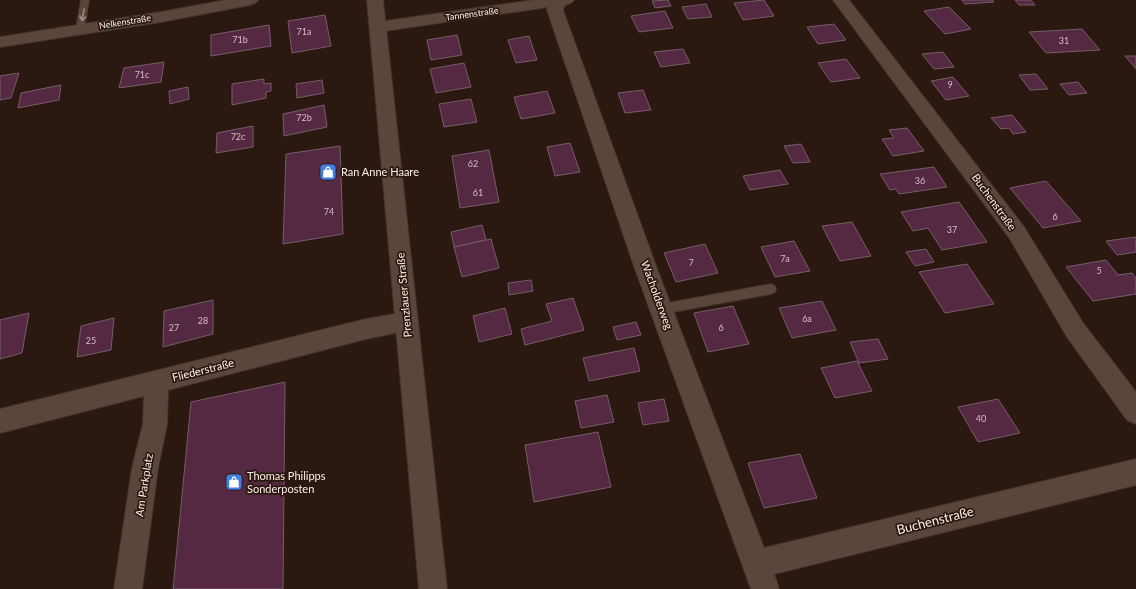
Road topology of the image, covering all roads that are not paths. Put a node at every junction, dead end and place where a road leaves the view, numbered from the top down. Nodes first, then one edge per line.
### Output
1 (85, 0) edge
2 (250, 0) edge
3 (375, 0) edge
4 (561, 0) edge
5 (841, 0) edge
6 (378, 26) junction
7 (80, 30) junction
8 (0, 42) edge
9 (771, 289) dead end
10 (662, 309) junction
11 (406, 322) junction
12 (156, 382) junction
13 (1136, 412) edge
14 (0, 421) edge
15 (1136, 472) edge
16 (756, 564) junction
17 (128, 589) edge
18 (433, 589) edge
19 (765, 589) edge

1 -> 7 lane
2 - 7 street, Nelkenstraße
3 - 6 street, Prenzlauer Straße
4 - 6 street, Tannenstraße
4 - 10 street, Wacholderweg
5 - 13 street, Buchenstraße
6 - 11 street, Prenzlauer Straße
7 - 8 street, Nelkenstraße
9 - 10 lane
10 - 16 street, Wacholderweg
11 - 12 street, Fliederstraße
11 - 18 street, Prenzlauer Straße
12 - 14 street, Fliederstraße
12 - 17 street, Am Parkplatz
15 - 16 street, Buchenstraße
16 - 19 street, Wacholderweg

